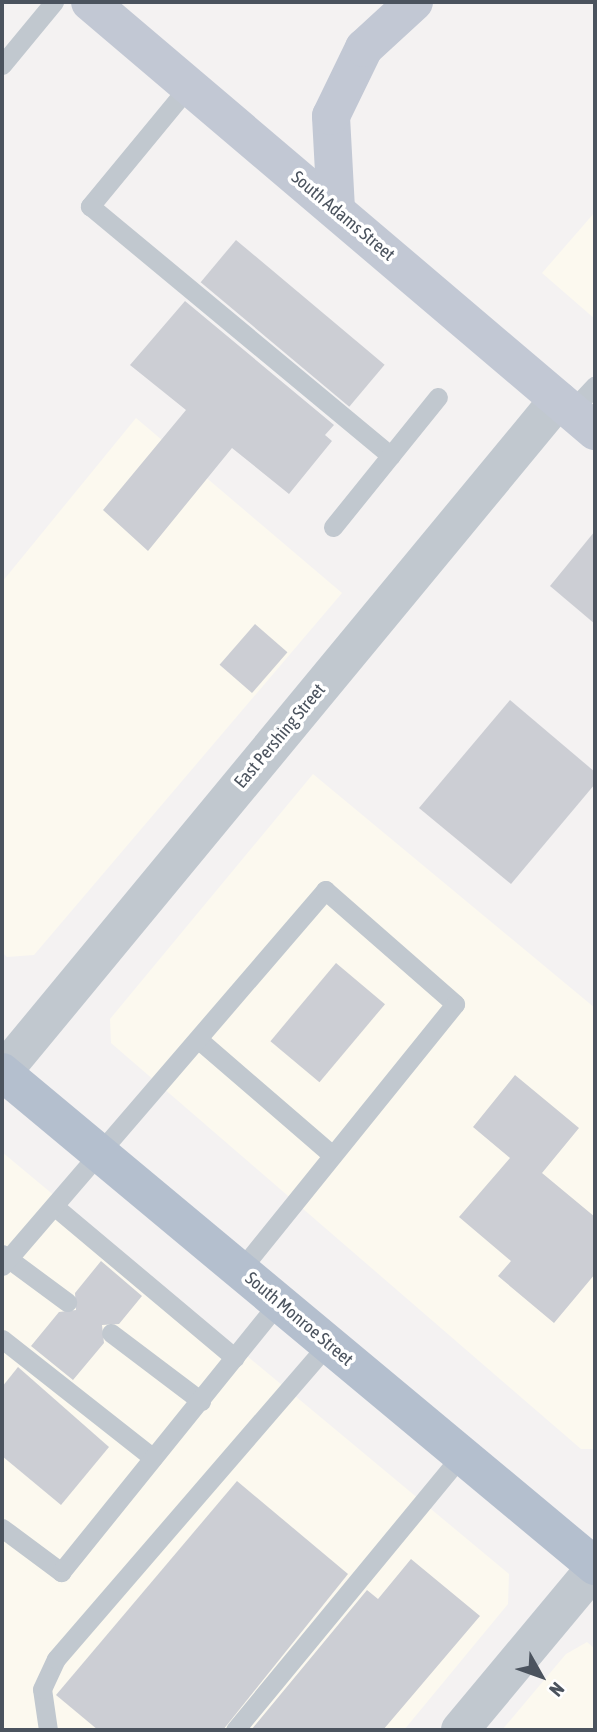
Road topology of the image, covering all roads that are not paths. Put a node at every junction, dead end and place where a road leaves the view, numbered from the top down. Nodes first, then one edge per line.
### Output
1 (54, 2) edge
2 (90, 2) edge
3 (414, 2) edge
4 (2, 65) edge
5 (189, 86) junction
6 (336, 209) junction
7 (438, 397) dead end
8 (580, 407) edge
9 (391, 456) junction
10 (333, 527) dead end
11 (200, 1040) junction
12 (2, 1072) edge
13 (102, 1155) junction
14 (332, 1155) junction
15 (54, 1206) junction
16 (4, 1259) edge
17 (240, 1270) junction
18 (67, 1302) dead end
19 (278, 1303) junction
20 (111, 1333) dead end
21 (2, 1339) edge
22 (328, 1344) junction
23 (235, 1358) junction
24 (201, 1401) junction
25 (462, 1455) junction
26 (153, 1458) junction
27 (2, 1528) edge
28 (595, 1567) edge
29 (48, 1730) edge
30 (235, 1730) edge
31 (460, 1730) edge

1 - 4 lane
2 - 5 street, South Adams Street
3 - 6 street
5 - 6 street, South Adams Street
5 - 9 lane
6 - 8 street, South Adams Street
7 - 9 lane
8 - 12 street, East Pershing Street
9 - 10 lane
11 - 13 lane
11 - 14 lane
11 - 14 lane
12 - 13 main road, South Monroe Street
13 - 15 lane
13 - 17 main road, South Monroe Street
14 - 17 lane
15 - 16 lane
15 - 23 lane
16 - 18 lane
17 - 19 main road, South Monroe Street
19 - 22 main road, South Monroe Street
19 - 23 lane
20 - 24 lane
21 - 26 lane
22 - 25 main road, South Monroe Street
22 - 29 lane
23 - 24 lane
24 - 26 lane
25 - 28 main road, South Monroe Street
25 - 30 lane
26 - 27 lane
28 - 31 street

